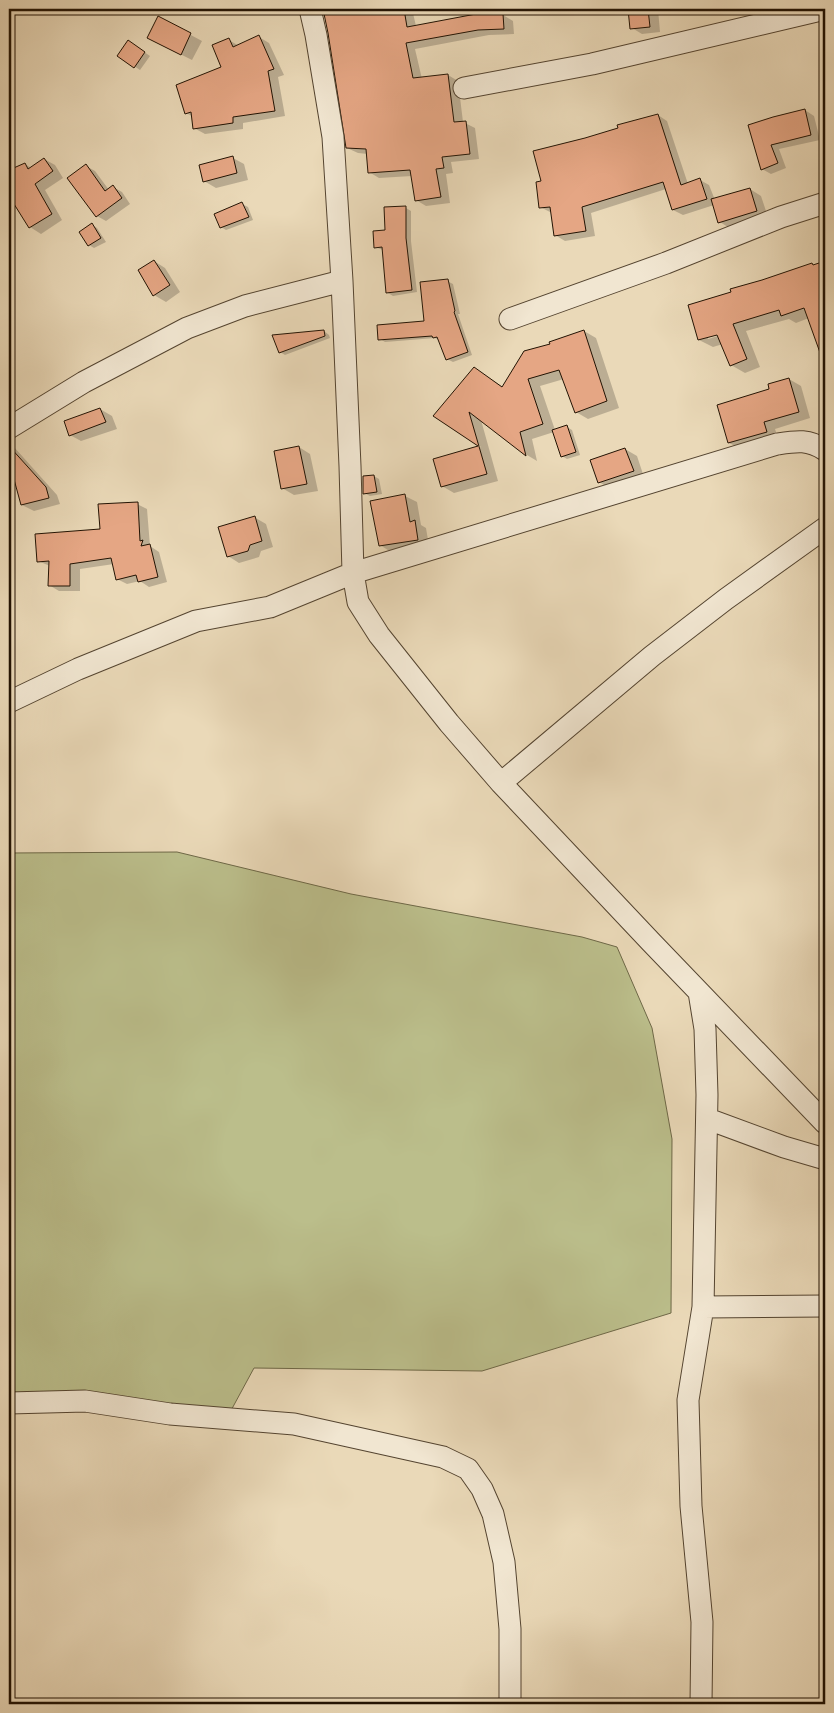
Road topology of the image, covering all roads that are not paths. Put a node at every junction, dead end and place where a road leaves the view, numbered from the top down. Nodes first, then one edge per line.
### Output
1 (310, 9) edge
2 (825, 9) edge
3 (464, 88) dead end
4 (825, 203) edge
5 (342, 280) junction
6 (510, 319) dead end
7 (9, 428) edge
8 (822, 445) edge
9 (825, 528) edge
10 (353, 573) junction
11 (9, 702) edge
12 (501, 783) junction
13 (699, 992) junction
14 (708, 1119) junction
15 (825, 1122) edge
16 (825, 1160) edge
17 (825, 1306) edge
18 (703, 1307) junction
19 (9, 1403) edge
20 (510, 1704) edge
21 (701, 1704) edge

1 - 5 street
2 - 3 street
4 - 6 street
5 - 7 street
5 - 10 street
8 - 10 street
9 - 12 street
10 - 11 street
10 - 12 street
12 - 13 street
13 - 14 street
13 - 15 street
14 - 16 street
14 - 18 street
17 - 18 street
18 - 21 street
19 - 20 street

